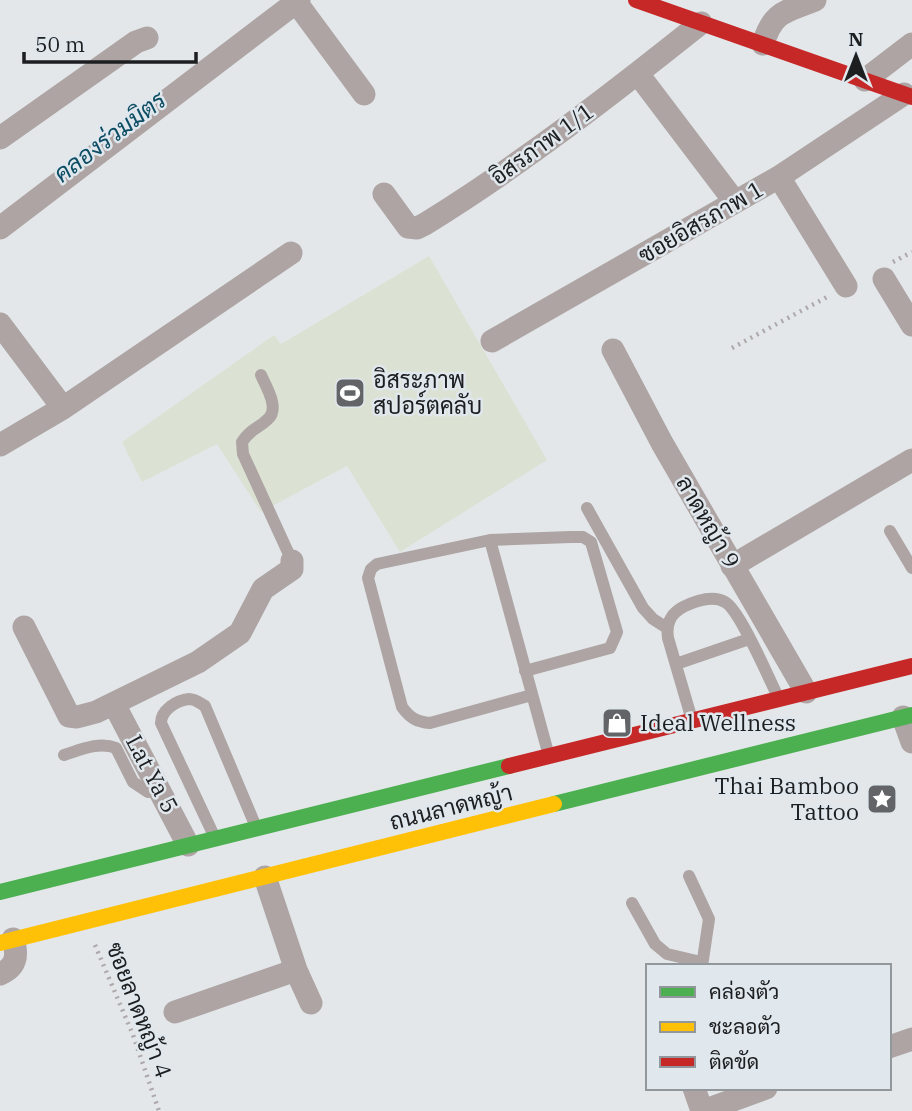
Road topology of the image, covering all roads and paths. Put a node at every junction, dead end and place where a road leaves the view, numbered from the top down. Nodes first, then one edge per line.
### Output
1 (636, 0) edge
2 (815, 0) edge
3 (298, 1) edge
4 (701, 23) junction
5 (147, 38) dead end
6 (763, 44) junction
7 (912, 44) edge
8 (638, 74) junction
9 (865, 80) junction
10 (364, 94) dead end
11 (908, 96) edge
12 (0, 138) edge
13 (779, 177) junction
14 (384, 194) dead end
15 (735, 202) junction
16 (0, 228) edge
17 (912, 252) edge
18 (291, 253) dead end
19 (887, 271) joint
20 (846, 286) joint
21 (0, 324) edge
22 (912, 325) edge
23 (492, 341) dead end
24 (733, 348) dead end
25 (613, 350) dead end
26 (261, 375) dead end
27 (63, 408) junction
28 (0, 445) edge
29 (912, 460) edge
30 (587, 508) dead end
31 (890, 531) dead end
32 (490, 540) junction
33 (292, 561) joint
34 (733, 565) junction
35 (912, 568) edge
36 (24, 627) dead end
37 (667, 628) junction
38 (749, 639) junction
39 (676, 664) junction
40 (912, 666) edge
41 (526, 671) junction
42 (806, 692) junction
43 (532, 695) junction
44 (779, 699) junction
45 (114, 704) junction
46 (905, 713) edge
47 (692, 720) junction
48 (912, 742) edge
49 (64, 755) dead end
50 (548, 756) junction
51 (159, 788) junction
52 (257, 828) junction
53 (216, 838) junction
54 (188, 845) junction
55 (689, 876) dead end
56 (265, 877) junction
57 (0, 892) edge
58 (632, 904) dead end
59 (85, 921) junction
60 (7, 941) edge
61 (702, 964) edge
62 (296, 970) junction
63 (0, 974) edge
64 (312, 1003) dead end
65 (175, 1012) dead end
66 (912, 1040) edge
67 (891, 1046) edge
68 (695, 1090) edge
69 (754, 1090) edge
70 (159, 1111) edge
71 (702, 1111) edge

1 - 4 main road
2 - 6 street
3 - 10 street
3 - 16 street
4 - 6 main road
4 - 8 street, อิสรภาพ 1/1
5 - 12 street
6 - 9 main road
7 - 9 street
8 - 14 street, อิสรภาพ 1/1
8 - 15 street
9 - 11 main road
11 - 13 street, ซอยอิสรภาพ 1
13 - 15 street, ซอยอิสรภาพ 1
13 - 20 street
15 - 23 street, ซอยอิสรภาพ 1
17 - 19 path
18 - 27 street
19 - 22 street
20 - 24 path
21 - 27 street
25 - 34 street, ลาดหญ้า 9
26 - 33 lane
27 - 28 street
29 - 34 street
30 - 37 lane
31 - 35 lane
32 - 41 lane
32 - 41 lane
32 - 43 lane
33 - 45 street
34 - 42 street, ลาดหญ้า 9
36 - 45 street
37 - 38 lane
37 - 39 lane
38 - 39 lane
38 - 44 lane
39 - 47 lane
40 - 42 main road, ถนนลาดหญ้า
41 - 43 lane
42 - 44 main road, ถนนลาดหญ้า
43 - 50 lane
44 - 47 main road, ถนนลาดหญ้า
45 - 51 street, Lat Ya 5
46 - 48 street
46 - 56 main road, ถนนลาดหญ้า
47 - 50 main road, ถนนลาดหญ้า
49 - 51 lane
50 - 52 main road, ถนนลาดหญ้า
51 - 54 street, Lat Ya 5
52 - 53 main road, ถนนลาดหญ้า
52 - 53 lane
53 - 54 main road, ถนนลาดหญ้า
54 - 57 main road, ถนนลาดหญ้า
55 - 61 lane
56 - 59 main road, ถนนลาดหญ้า
56 - 62 street
58 - 61 lane
59 - 60 main road, ถนนลาดหญ้า
59 - 70 path, ซอยลาดหญ้า 4
60 - 63 street
62 - 64 street
62 - 65 street
66 - 67 street
68 - 71 street
69 - 71 street

